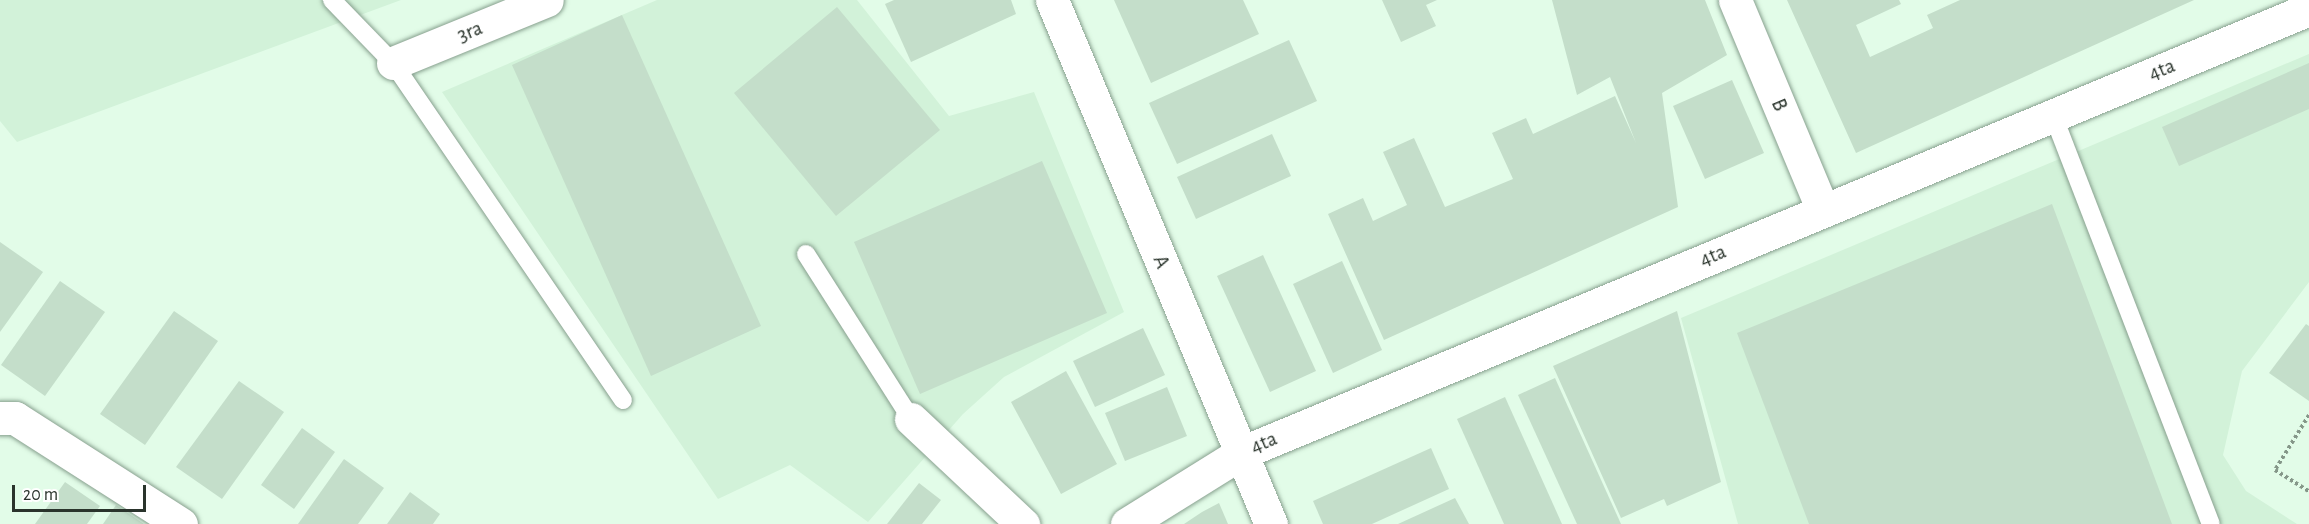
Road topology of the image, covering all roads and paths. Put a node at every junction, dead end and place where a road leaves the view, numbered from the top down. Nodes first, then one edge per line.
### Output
1 (332, 0) edge
2 (547, 0) edge
3 (1052, 0) edge
4 (1735, 0) edge
5 (2309, 9) edge
6 (393, 63) junction
7 (2053, 115) junction
8 (1823, 210) junction
9 (806, 254) dead end
10 (623, 400) dead end
11 (2309, 415) edge
12 (0, 418) edge
13 (911, 419) joint
14 (1241, 453) junction
15 (2309, 491) edge
16 (181, 524) edge
17 (1023, 524) edge
18 (1127, 524) edge
19 (1271, 524) edge
20 (2211, 524) edge

1 - 6 lane
2 - 6 street, 3ra
3 - 14 street, A
4 - 8 street, B
5 - 7 street, 4ta
6 - 10 lane
7 - 8 street, 4ta
7 - 20 lane
8 - 14 street, 4ta
9 - 13 lane
11 - 15 path
12 - 16 street
13 - 17 street
14 - 18 street, 4ta
14 - 19 street, A

